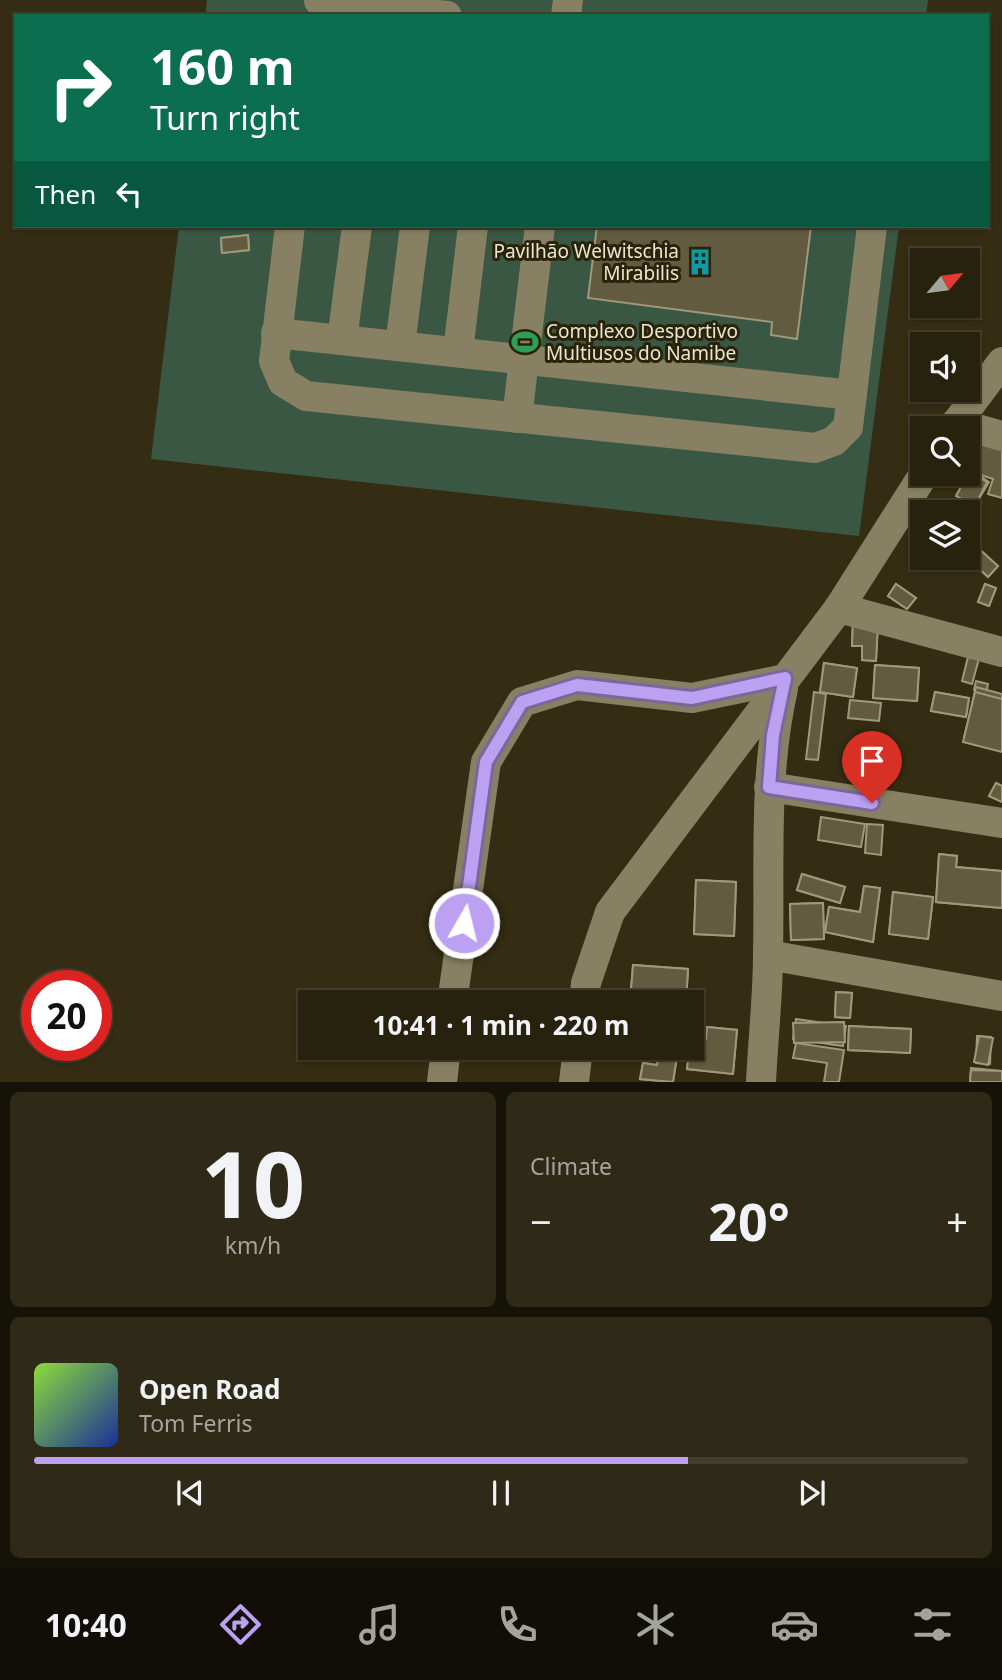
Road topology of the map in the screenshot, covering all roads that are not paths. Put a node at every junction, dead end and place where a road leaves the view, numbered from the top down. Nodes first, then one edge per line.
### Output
1 (319, 6) edge
2 (384, 12) edge
3 (422, 14) edge
4 (290, 228) edge
5 (357, 228) edge
6 (415, 228) edge
7 (473, 228) edge
8 (540, 228) edge
9 (872, 228) edge
10 (276, 333) junction
11 (342, 340) junction
12 (400, 346) junction
13 (458, 352) junction
14 (524, 359) junction
15 (1002, 362) edge
16 (852, 395) junction
17 (962, 416) edge
18 (517, 418) junction
19 (980, 431) edge
20 (1002, 436) edge
21 (916, 486) edge
22 (839, 608) junction
23 (1002, 652) edge
24 (785, 678) junction
25 (769, 787) junction
26 (1002, 823) edge
27 (768, 955) junction
28 (454, 990) edge
29 (585, 990) edge
30 (1002, 996) edge
31 (445, 1060) edge
32 (576, 1060) edge
33 (442, 1082) edge
34 (573, 1082) edge
35 (761, 1082) edge

1 - 2 street
2 - 3 street
4 - 10 street
5 - 11 street
6 - 12 street
7 - 13 street
8 - 14 street
9 - 16 street
10 - 11 street
10 - 18 street
11 - 12 street
12 - 13 street
13 - 14 street
14 - 16 street
14 - 18 street
15 - 17 street
16 - 18 street
19 - 20 street
21 - 22 street
22 - 23 street
22 - 24 street
24 - 25 street
24 - 28 street
24 - 29 street
25 - 26 street
25 - 27 street
27 - 30 street
27 - 35 street
31 - 33 street
32 - 34 street

